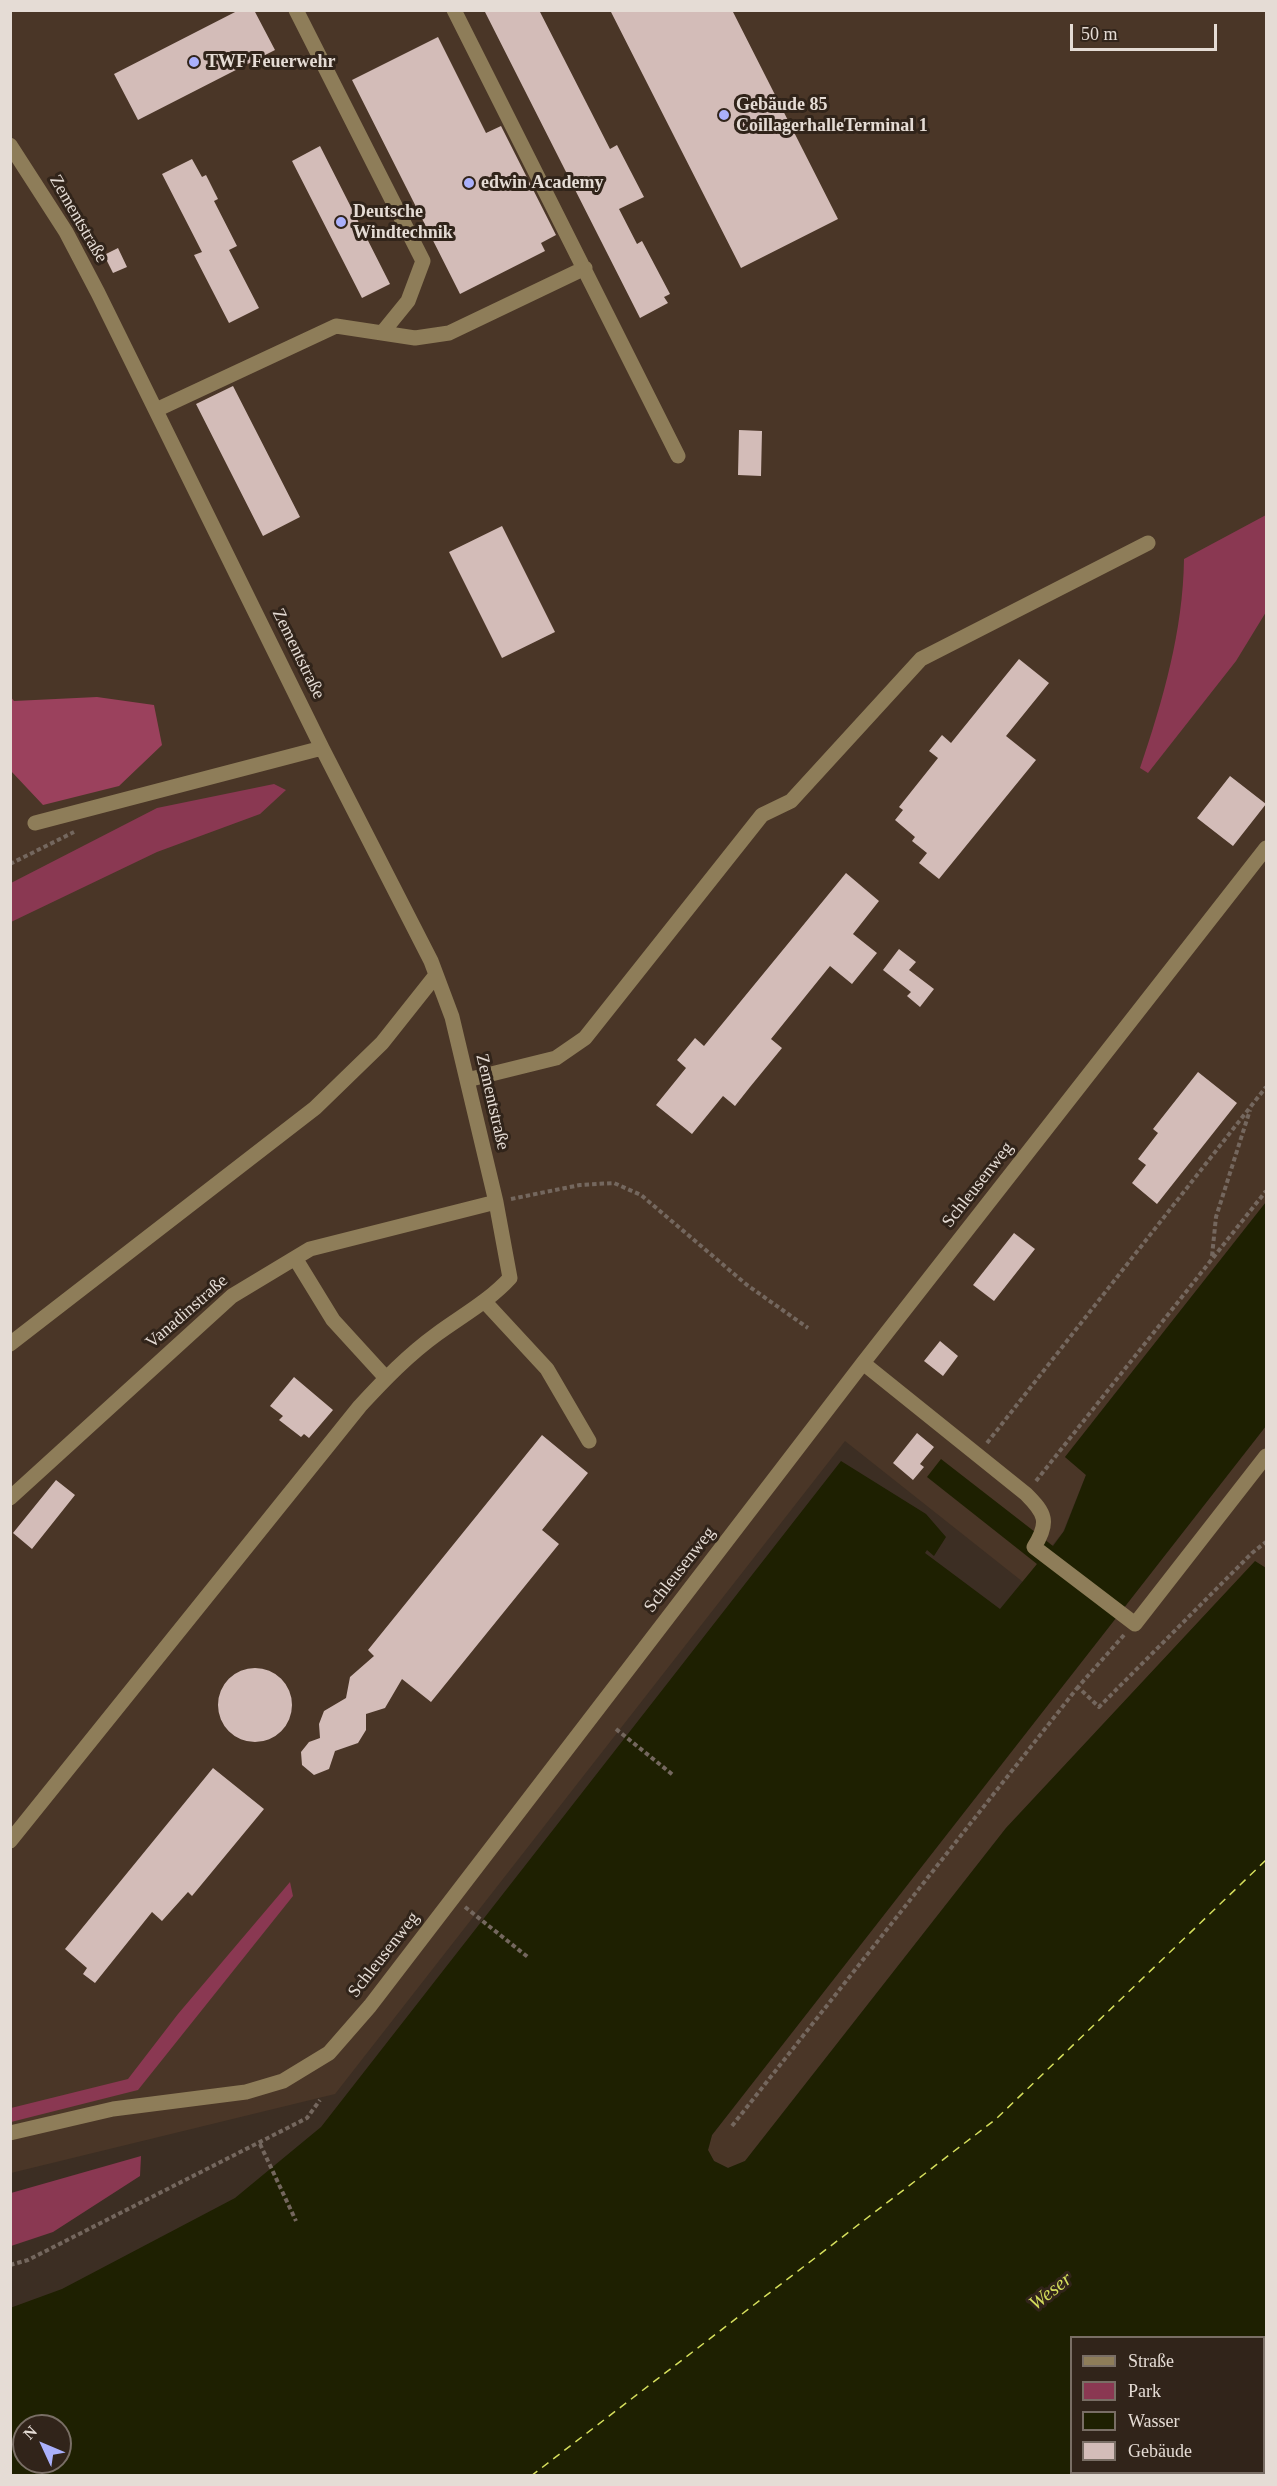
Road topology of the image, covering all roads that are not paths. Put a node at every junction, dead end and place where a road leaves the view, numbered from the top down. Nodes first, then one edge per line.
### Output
1 (296, 10) edge
2 (454, 10) edge
3 (10, 145) edge
4 (585, 268) junction
5 (382, 333) junction
6 (156, 410) junction
7 (678, 456) dead end
8 (1148, 543) dead end
9 (322, 748) junction
10 (34, 823) dead end
11 (1266, 848) edge
12 (436, 975) junction
13 (467, 1080) junction
14 (496, 1202) junction
15 (295, 1258) junction
16 (485, 1302) junction
17 (10, 1344) edge
18 (864, 1363) junction
19 (386, 1378) junction
20 (590, 1441) dead end
21 (1266, 1456) edge
22 (10, 1498) edge
23 (10, 1841) edge
24 (10, 2133) edge

1 - 5 street
2 - 4 street
3 - 6 street, Zementstraße
4 - 5 street
4 - 7 street
5 - 6 street
6 - 9 street, Zementstraße
8 - 13 street
9 - 10 street
9 - 12 street, Zementstraße
11 - 18 street, Schleusenweg
12 - 13 street, Zementstraße
12 - 17 street
13 - 14 street, Zementstraße
14 - 15 street, Vanadinstraße
14 - 16 street, Zementstraße
15 - 19 street
15 - 22 street, Vanadinstraße
16 - 19 street
16 - 20 street
18 - 21 street
18 - 24 street, Schleusenweg
19 - 23 street

